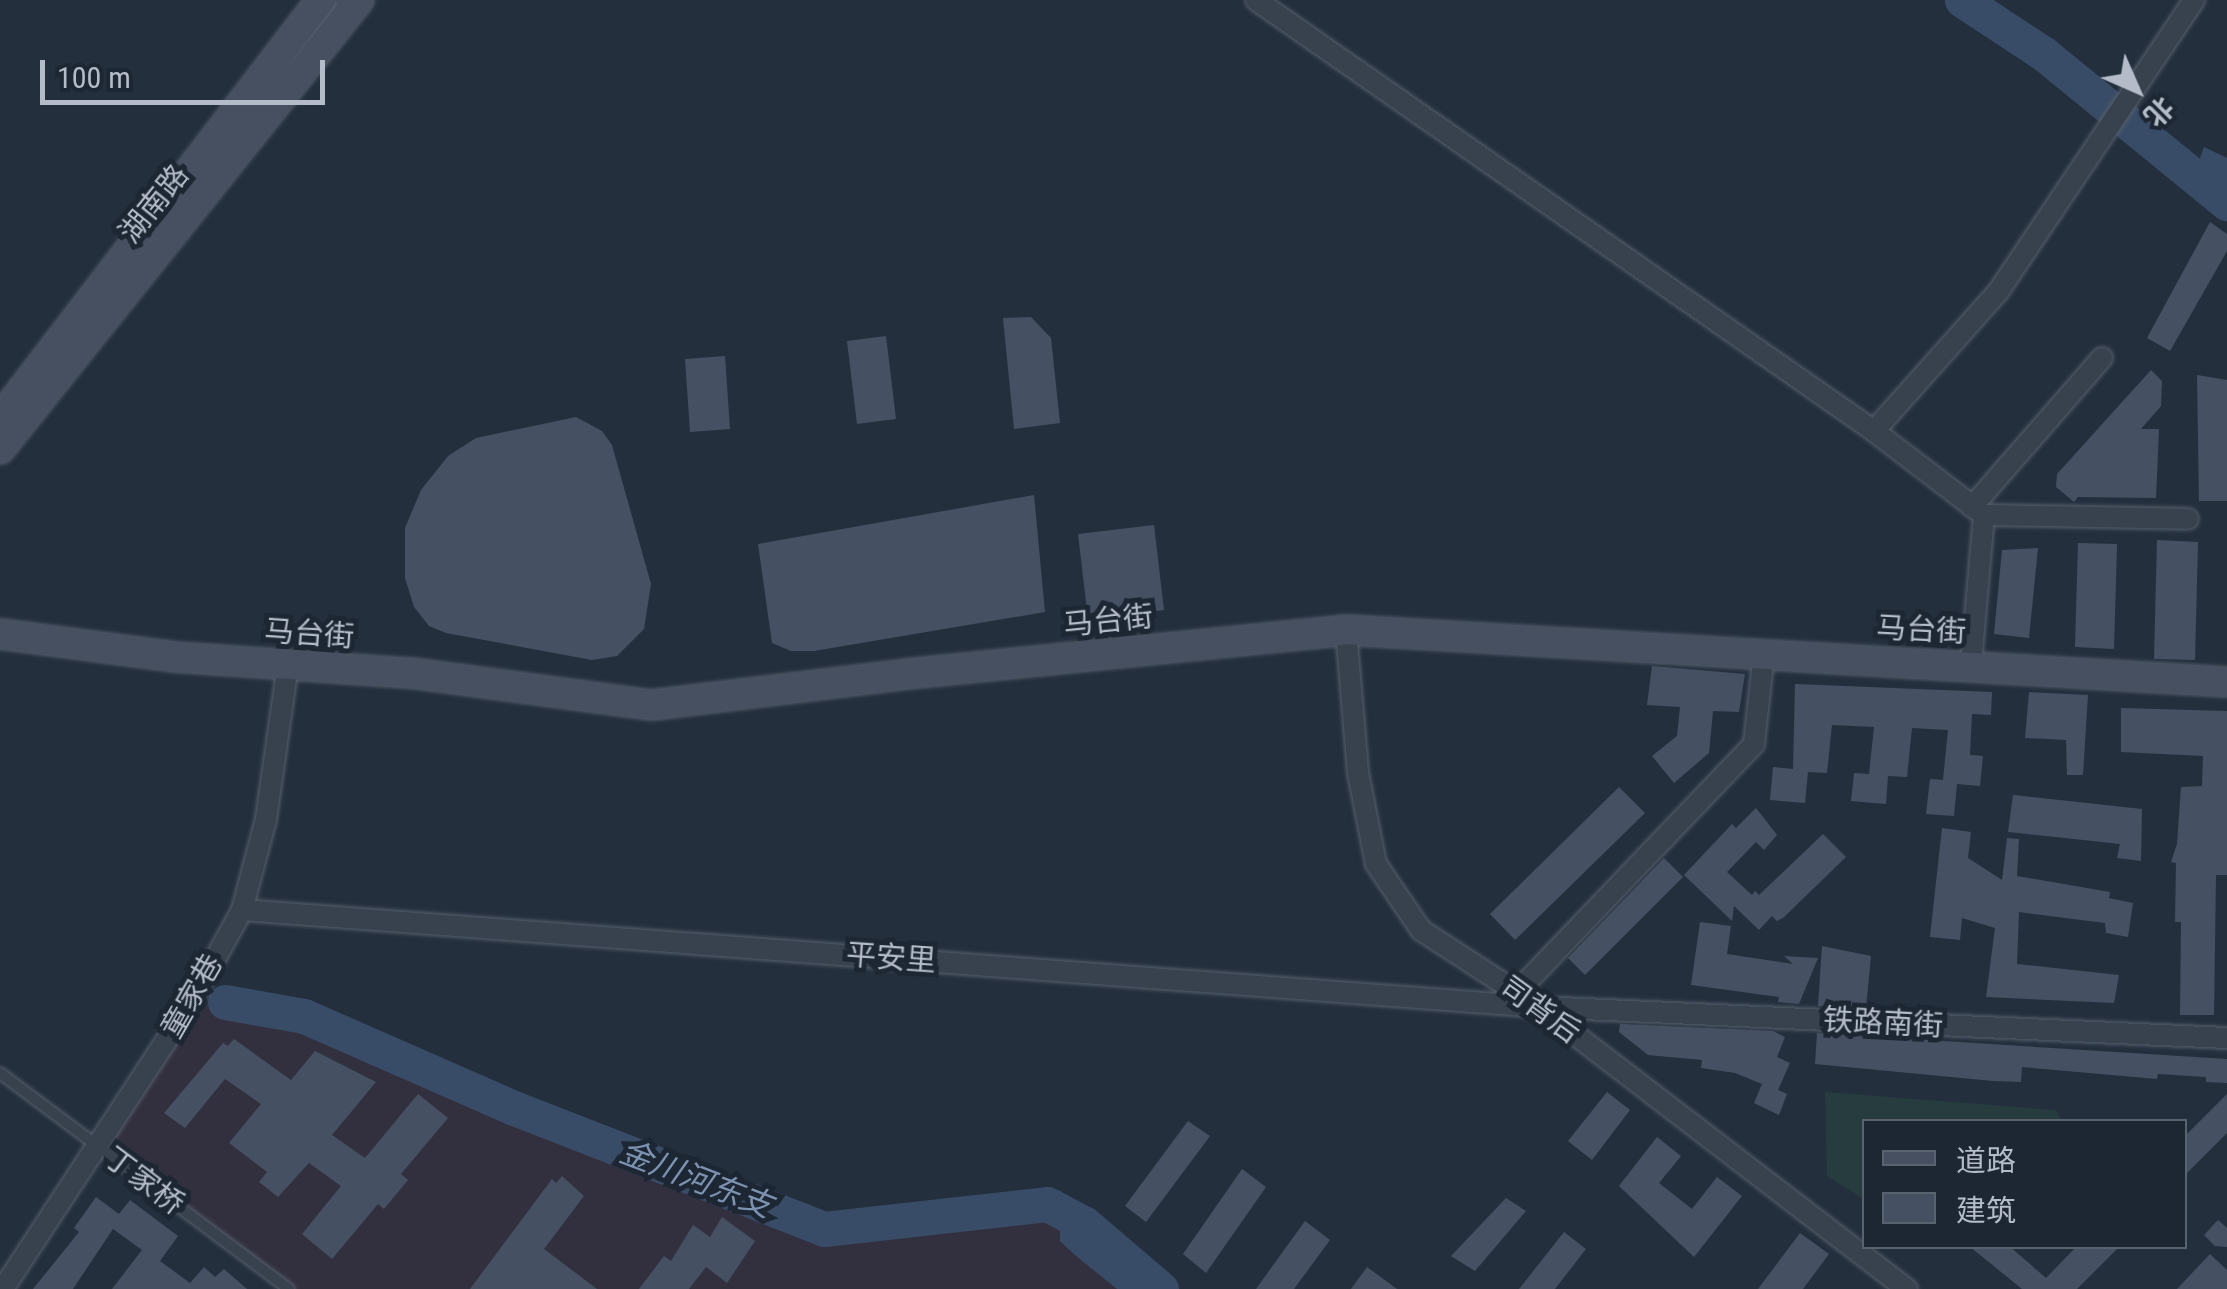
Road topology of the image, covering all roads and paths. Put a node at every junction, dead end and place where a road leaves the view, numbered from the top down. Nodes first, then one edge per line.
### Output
1 (321, 0) edge
2 (359, 0) edge
3 (1256, 0) edge
4 (2194, 0) edge
5 (2102, 358) dead end
6 (0, 419) edge
7 (1874, 431) junction
8 (0, 449) edge
9 (1978, 511) junction
10 (2188, 519) dead end
11 (1346, 630) junction
12 (0, 634) edge
13 (1764, 654) junction
14 (288, 665) junction
15 (1970, 665) junction
16 (2227, 682) edge
17 (242, 910) junction
18 (1517, 992) junction
19 (1540, 1007) junction
20 (2227, 1038) edge
21 (0, 1073) edge
22 (99, 1147) junction
23 (2, 1289) edge
24 (289, 1289) edge
25 (1907, 1289) edge

1 - 6 street, 湖南路
2 - 8 street, 湖南路
3 - 7 street
4 - 7 street
5 - 9 street
7 - 9 street
9 - 10 street
9 - 15 street
11 - 13 street, 马台街
11 - 14 street, 马台街
11 - 18 street, 司背后
12 - 14 street, 马台街
13 - 15 street, 马台街
13 - 18 street
14 - 17 street, 童家巷
15 - 16 street, 马台街
17 - 19 street, 平安里
17 - 22 street, 童家巷
18 - 19 street, 司背后
19 - 20 street, 铁路南街
19 - 25 street, 司背后
21 - 22 lane, 丁家桥
22 - 23 street, 童家巷
22 - 24 lane, 丁家桥

